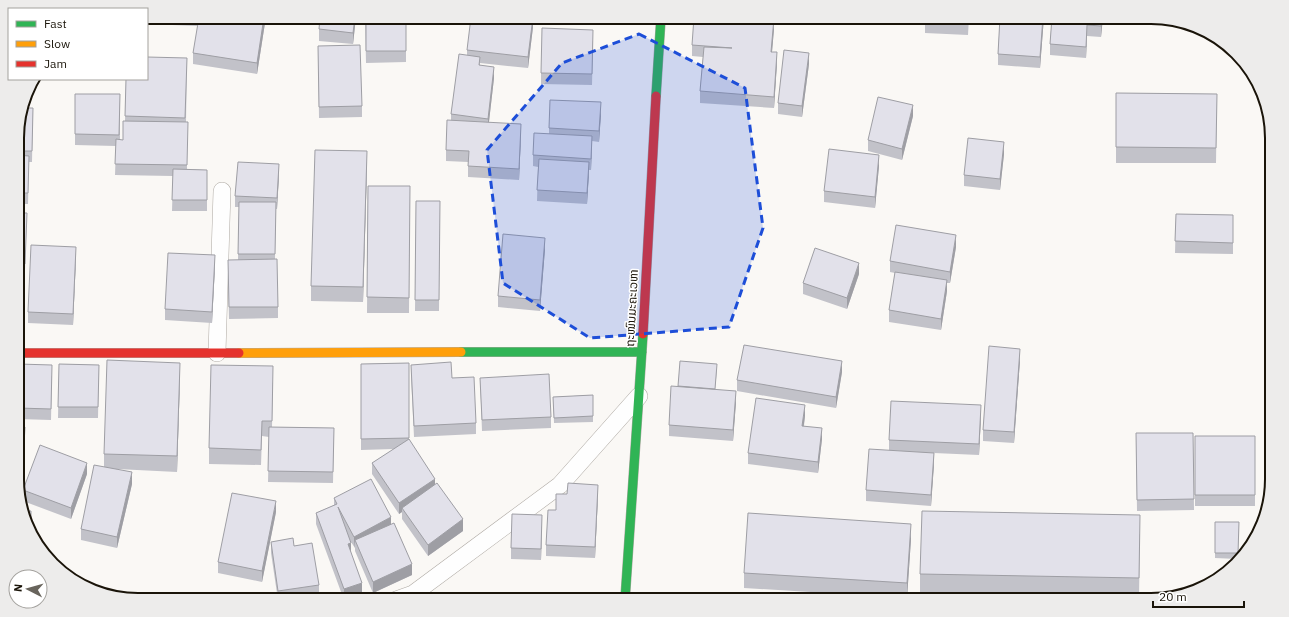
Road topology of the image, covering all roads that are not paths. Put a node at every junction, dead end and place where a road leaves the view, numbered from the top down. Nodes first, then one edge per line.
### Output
1 (661, 24) edge
2 (222, 191) dead end
3 (642, 352) junction
4 (24, 353) edge
5 (217, 353) junction
6 (639, 396) junction
7 (414, 593) edge
8 (625, 593) edge

1 - 3 street, ຖະໜົນມະຄະເວຫາ
2 - 5 lane
3 - 5 street
3 - 6 street, ຖະໜົນມະຄະເວຫາ
4 - 5 street
6 - 7 lane
6 - 8 street, ຖະໜົນມະຄະເວຫາ

